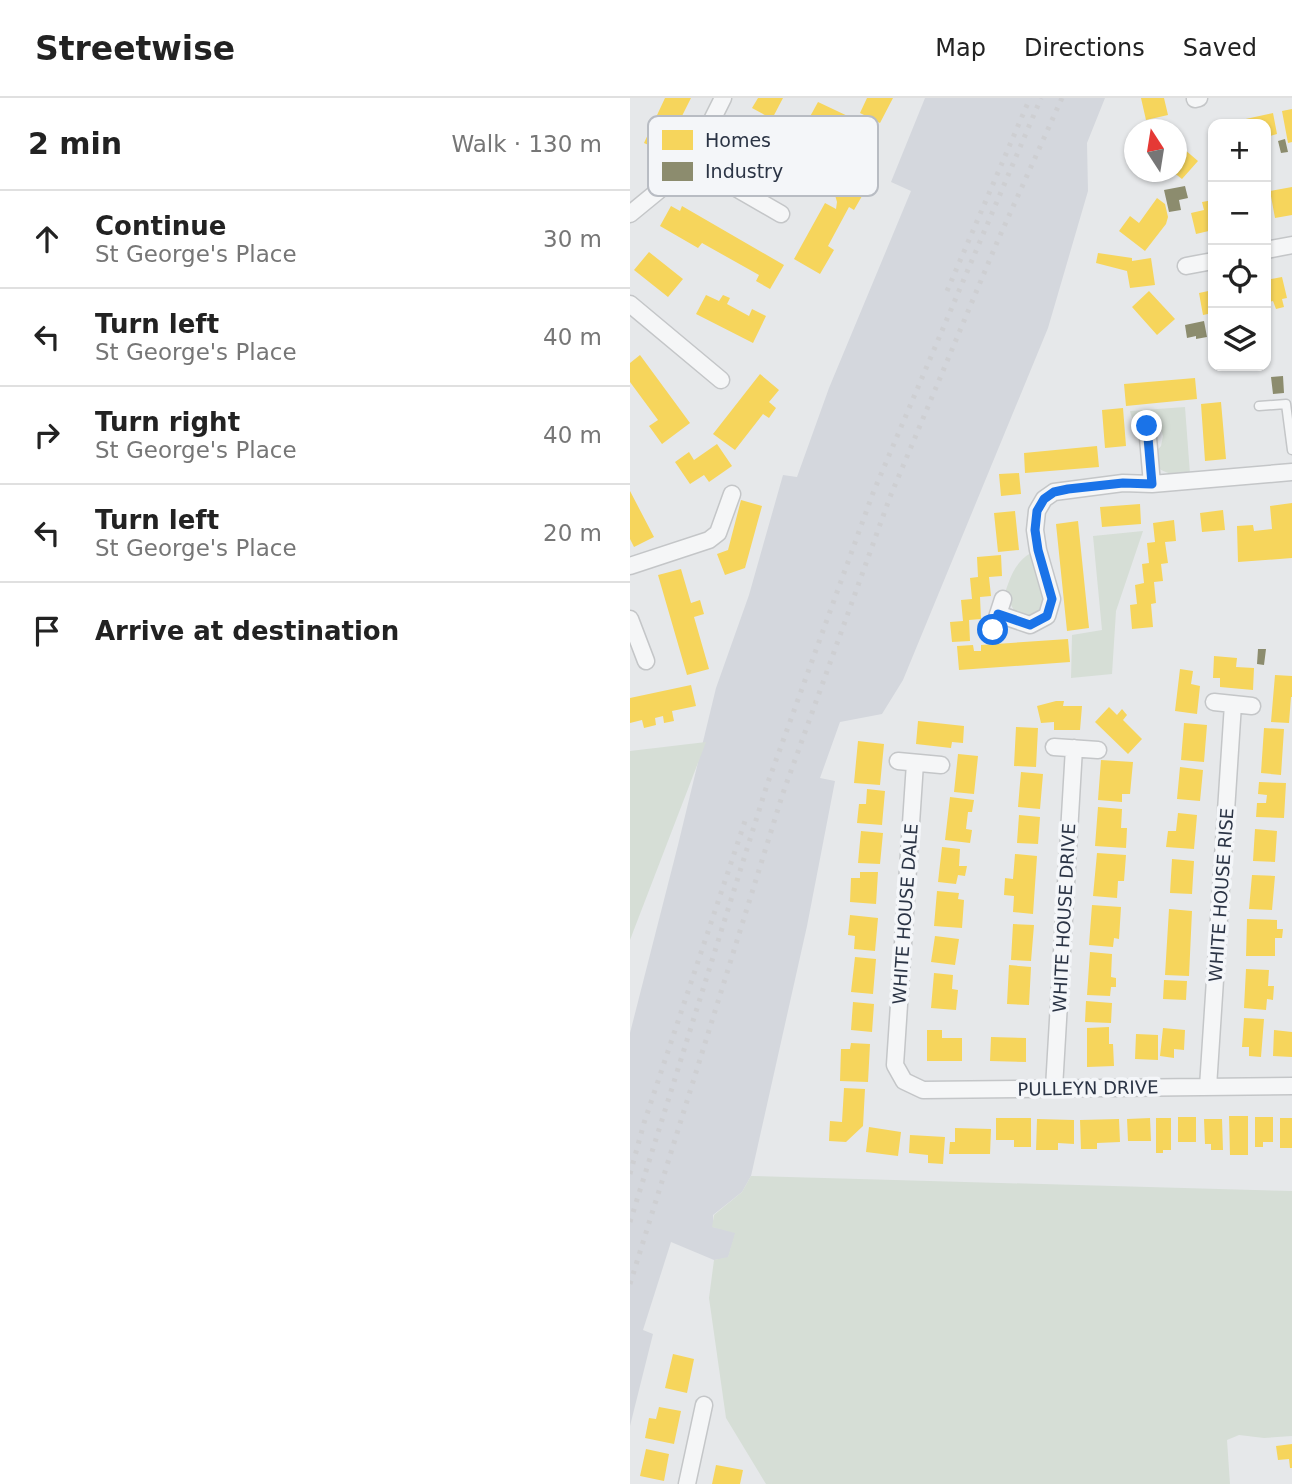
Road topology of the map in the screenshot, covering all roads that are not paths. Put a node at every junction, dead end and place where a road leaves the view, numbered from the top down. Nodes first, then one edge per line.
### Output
1 (723, 98) edge
2 (714, 116) edge
3 (652, 196) edge
4 (750, 196) edge
5 (630, 214) edge
6 (781, 214) dead end
7 (1292, 245) edge
8 (1271, 249) edge
9 (1208, 262) edge
10 (1186, 266) dead end
11 (630, 303) edge
12 (721, 380) dead end
13 (1259, 406) dead end
14 (1147, 426) dead end
15 (1292, 450) edge
16 (1292, 472) edge
17 (1152, 484) junction
18 (732, 494) dead end
19 (630, 566) edge
20 (998, 614) dead end
21 (630, 620) edge
22 (646, 661) dead end
23 (1214, 702) dead end
24 (1233, 704) junction
25 (1252, 706) dead end
26 (1054, 747) dead end
27 (1074, 748) junction
28 (1098, 750) dead end
29 (898, 761) dead end
30 (915, 763) junction
31 (941, 765) dead end
32 (895, 1065) joint
33 (1292, 1086) edge
34 (1208, 1087) junction
35 (1054, 1088) junction
36 (704, 1405) dead end
37 (687, 1484) edge

1 - 2 street
3 - 5 street
4 - 6 street
7 - 8 street
9 - 10 street
11 - 12 street
13 - 15 lane
14 - 17 street
16 - 17 street
17 - 20 street
18 - 19 street
21 - 22 street
23 - 24 street
24 - 25 street
24 - 34 street, WHITE HOUSE RISE
26 - 27 street
27 - 28 street
27 - 35 street, WHITE HOUSE DRIVE
29 - 30 street
30 - 31 street
30 - 32 street, WHITE HOUSE DALE
32 - 35 street, PULLEYN DRIVE
33 - 34 street, PULLEYN DRIVE
34 - 35 street, PULLEYN DRIVE
36 - 37 street

